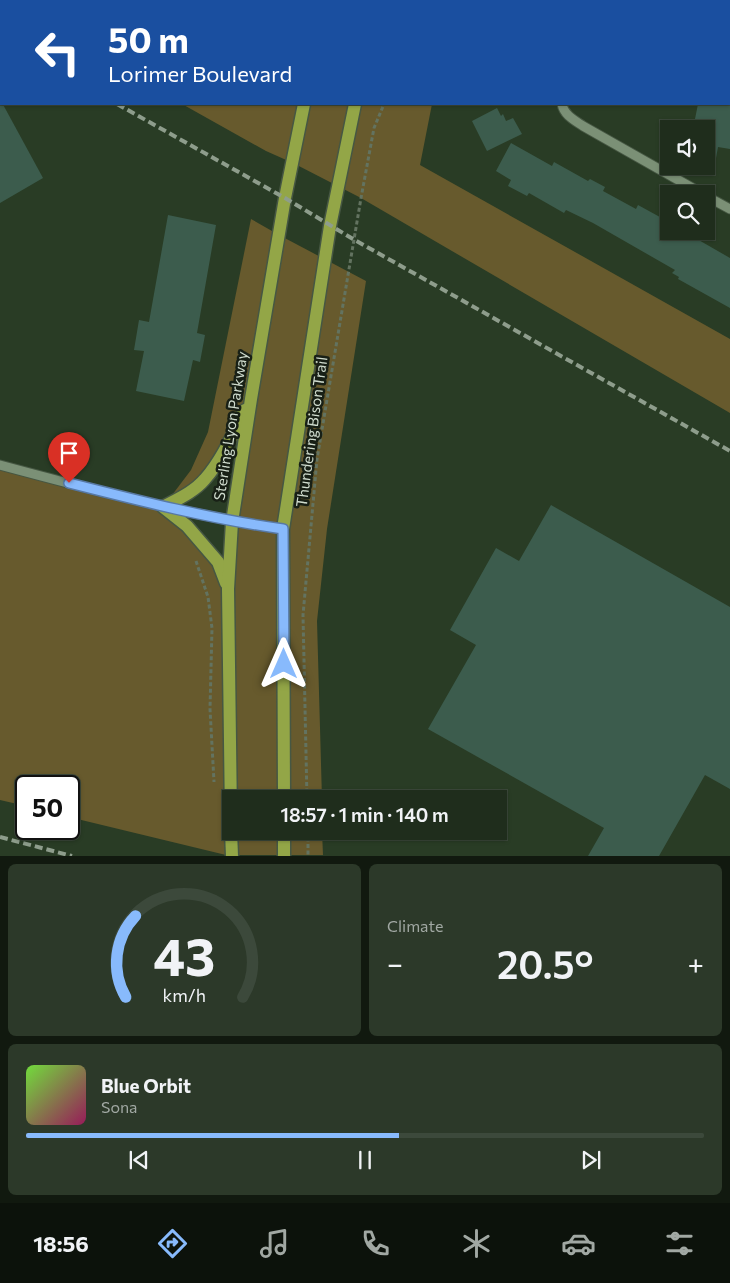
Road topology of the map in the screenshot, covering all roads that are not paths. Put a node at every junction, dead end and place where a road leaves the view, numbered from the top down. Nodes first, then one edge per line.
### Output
1 (304, 105) edge
2 (355, 105) edge
3 (562, 105) edge
4 (687, 185) edge
5 (715, 201) edge
6 (730, 209) edge
7 (251, 399) junction
8 (0, 465) edge
9 (163, 507) junction
10 (232, 522) junction
11 (283, 529) junction
12 (228, 589) junction
13 (231, 790) edge
14 (284, 790) edge
15 (232, 840) edge
16 (284, 840) edge
17 (232, 856) edge
18 (284, 856) edge

1 - 7 main road, Sterling Lyon Parkway
2 - 11 main road
3 - 4 street
5 - 6 street
7 - 9 main road
7 - 10 main road, Sterling Lyon Parkway
8 - 9 street
9 - 10 street
9 - 12 main road
10 - 11 street
10 - 12 main road, Sterling Lyon Parkway
11 - 14 main road
12 - 13 main road, Sterling Lyon Parkway
15 - 17 main road
16 - 18 main road

